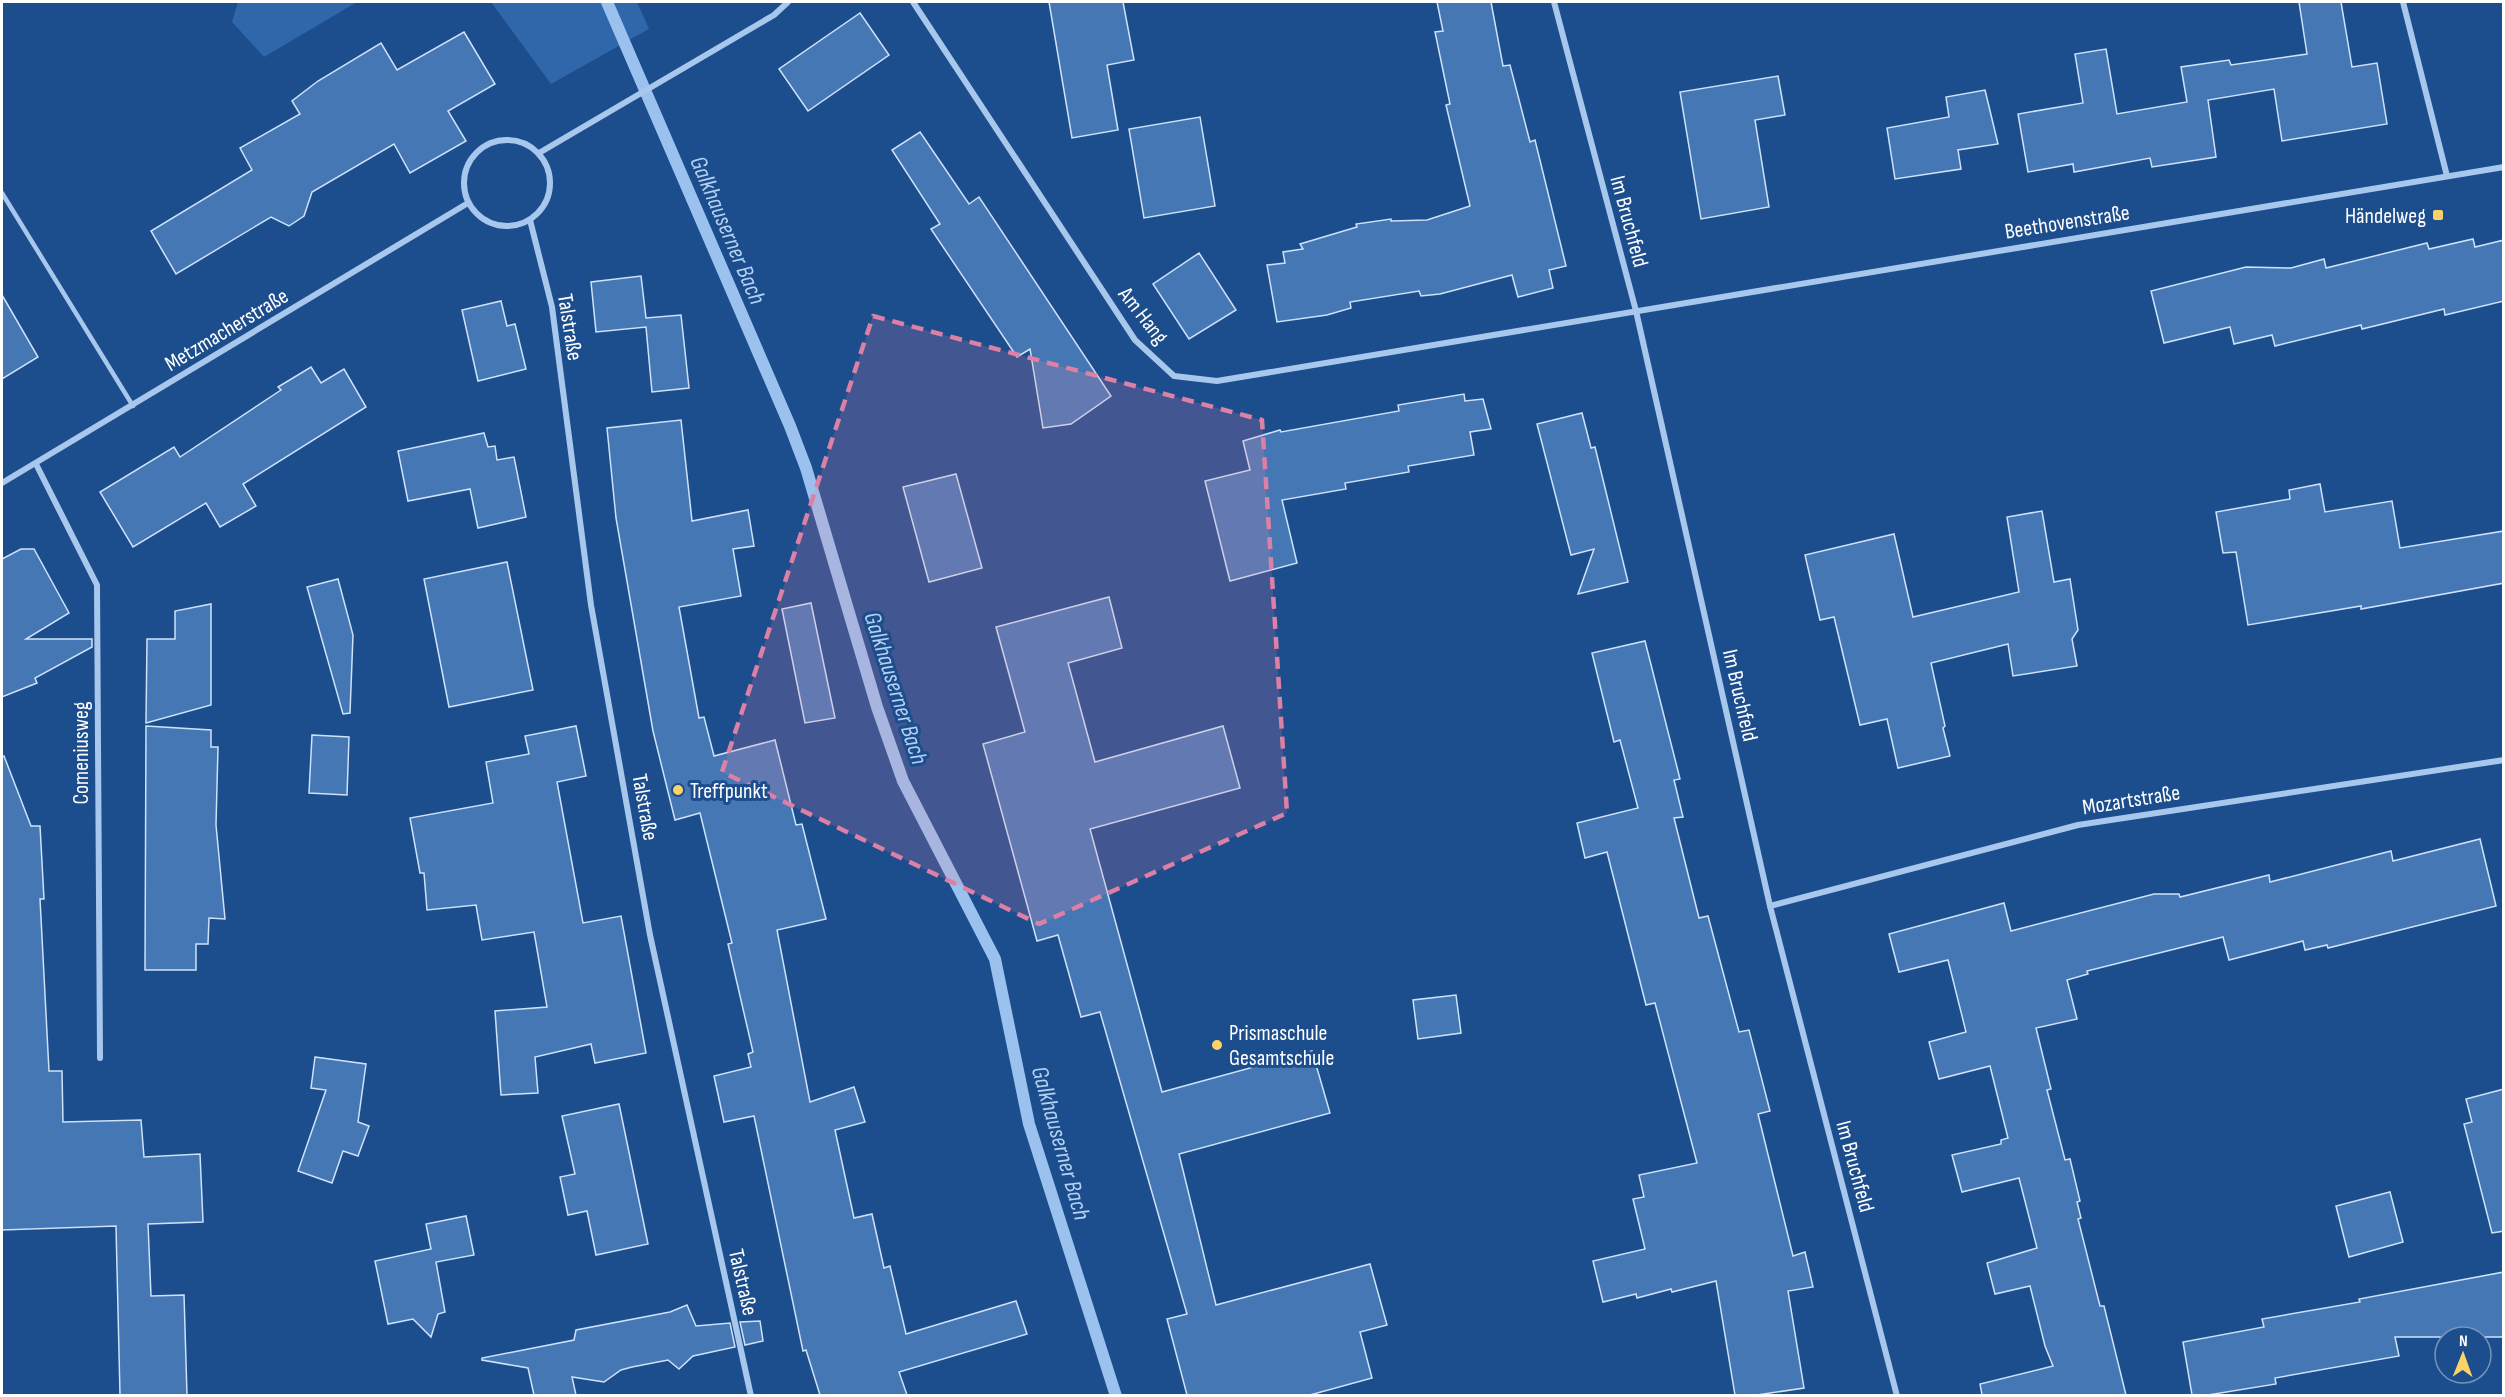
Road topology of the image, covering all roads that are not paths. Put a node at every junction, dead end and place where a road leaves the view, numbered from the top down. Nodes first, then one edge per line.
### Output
1 (788, 2) edge
2 (913, 2) edge
3 (1554, 2) edge
4 (2403, 2) edge
5 (538, 153) junction
6 (2504, 167) edge
7 (2447, 176) junction
8 (2, 193) edge
9 (468, 203) junction
10 (530, 220) junction
11 (1635, 311) junction
12 (133, 406) junction
13 (36, 464) junction
14 (2, 483) edge
15 (2504, 759) edge
16 (1770, 906) junction
17 (99, 1058) dead end
18 (751, 1395) edge
19 (1897, 1395) edge

1 - 5 street
2 - 11 street, Am Hang
3 - 11 street, Im Bruchfeld
4 - 7 street
5 - 9 street
5 - 10 street
6 - 7 street, Beethovenstraße
7 - 11 street, Beethovenstraße
8 - 12 lane
9 - 10 street
9 - 12 street, Metzmacherstraße
10 - 18 street, Talstraße
11 - 16 street, Im Bruchfeld
12 - 13 street, Metzmacherstraße
13 - 14 street, Metzmacherstraße
13 - 17 street, Comeniusweg
15 - 16 street, Mozartstraße
16 - 19 street, Im Bruchfeld

